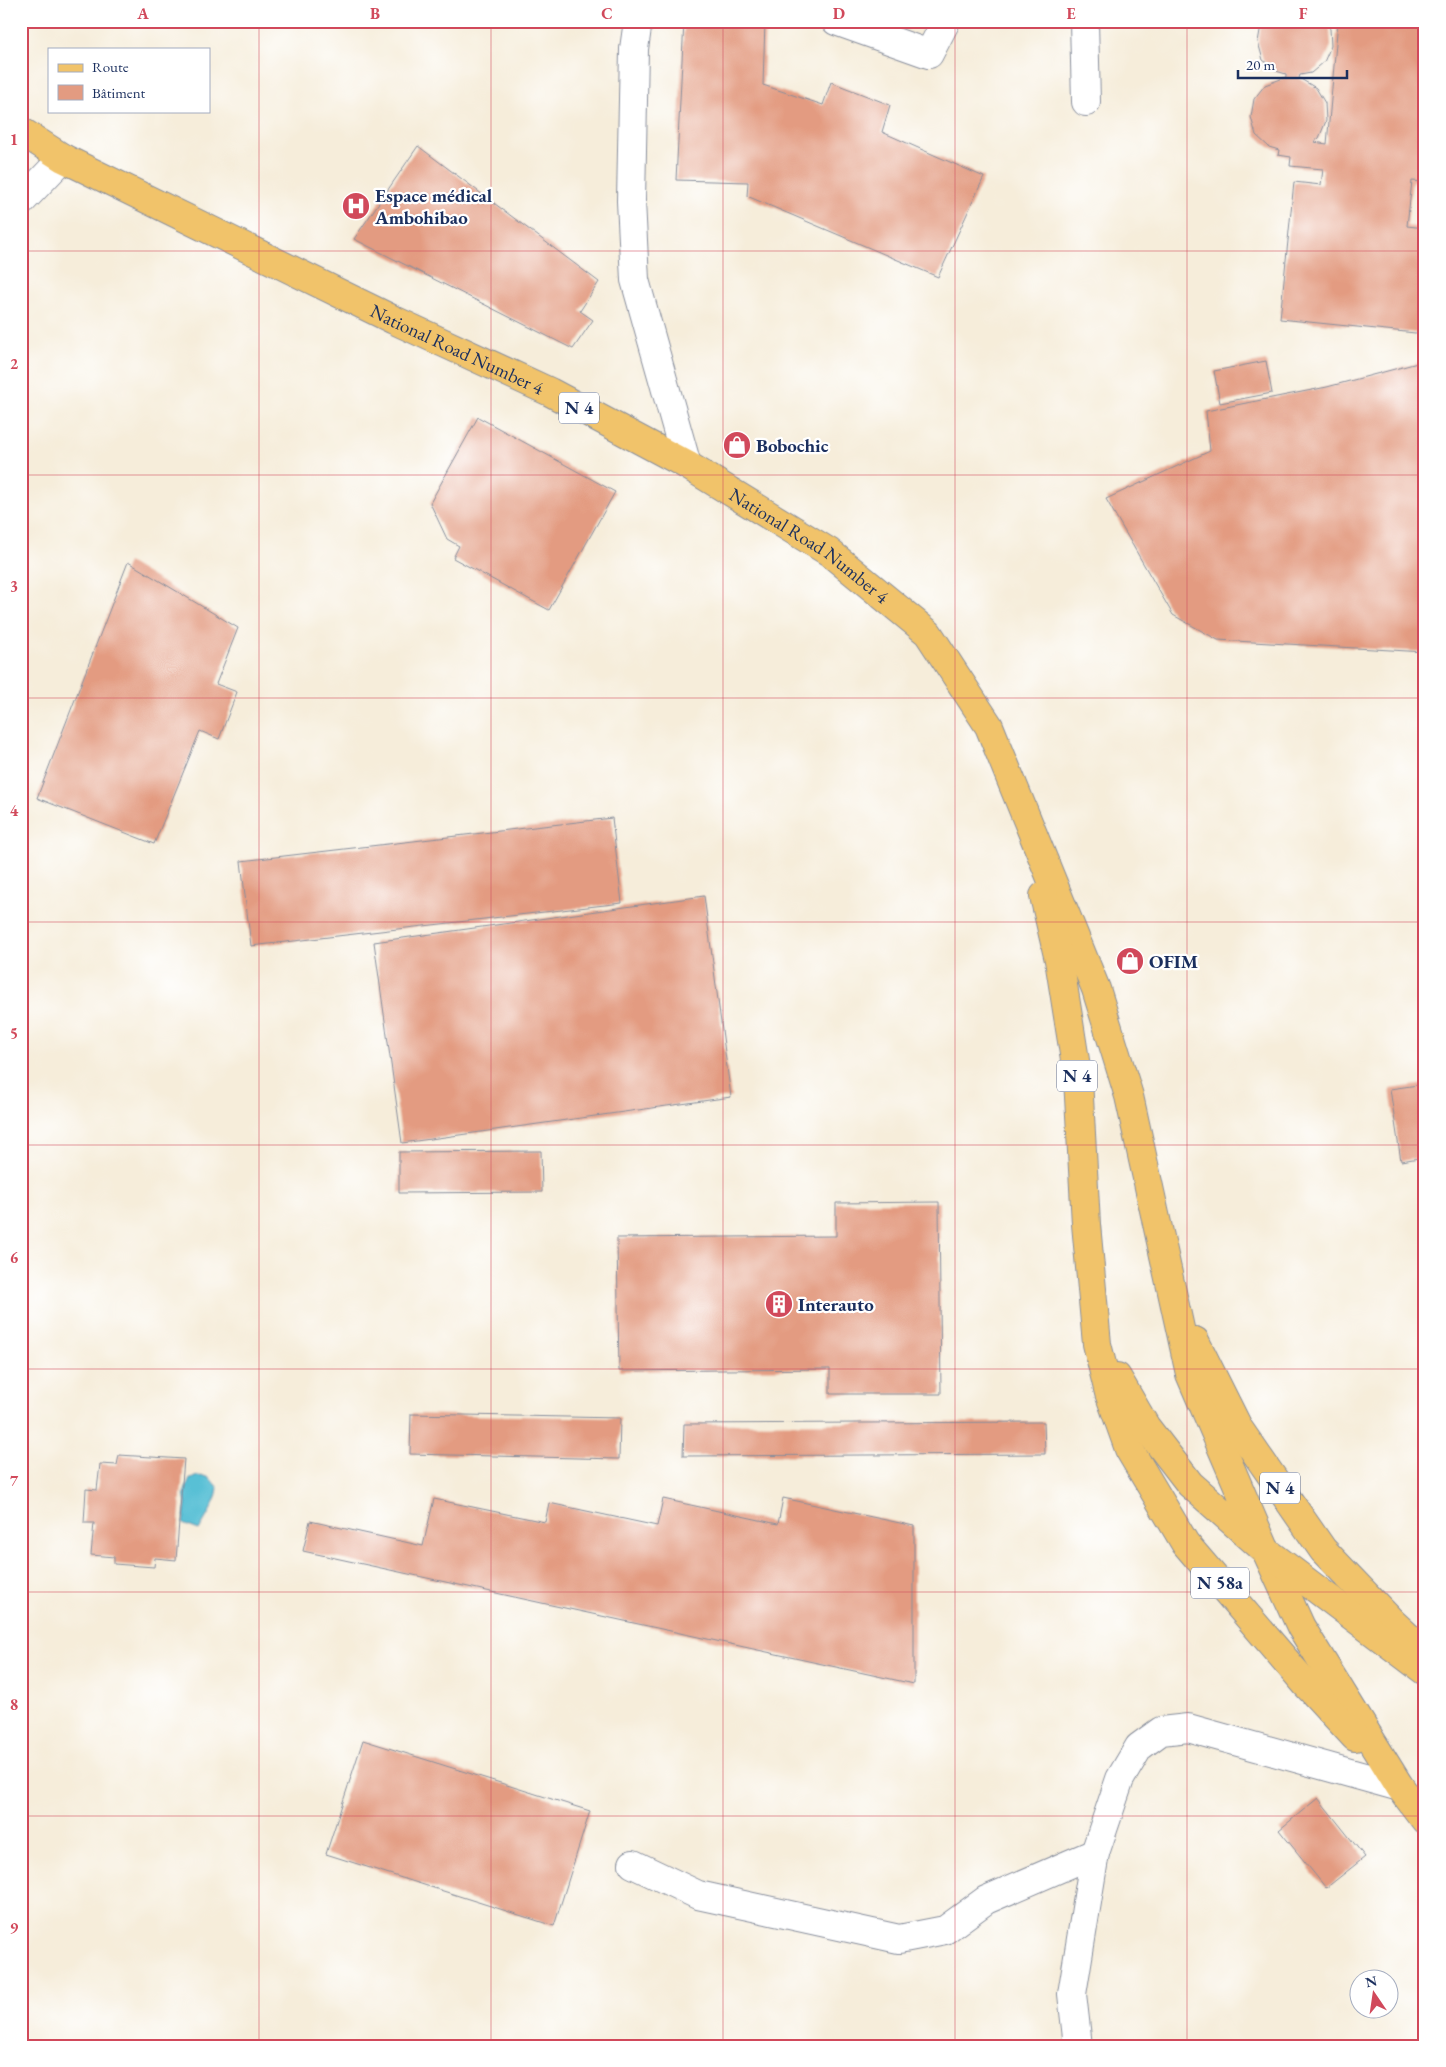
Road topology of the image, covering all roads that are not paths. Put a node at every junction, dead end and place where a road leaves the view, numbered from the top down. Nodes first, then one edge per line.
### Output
1 (638, 21) edge
2 (836, 21) edge
3 (1084, 21) edge
4 (941, 24) edge
5 (1086, 102) dead end
6 (21, 131) edge
7 (63, 158) junction
8 (21, 202) edge
9 (687, 465) junction
10 (1025, 814) junction
11 (1173, 1297) junction
12 (1097, 1344) junction
13 (1266, 1551) junction
14 (1425, 1652) edge
15 (1425, 1671) edge
16 (1400, 1787) junction
17 (1425, 1820) edge
18 (1095, 1852) junction
19 (633, 1864) dead end
20 (1078, 2046) edge

1 - 9 street
2 - 4 street
3 - 5 street
6 - 7 main road, National Road Number 4 / N 4
7 - 8 street
7 - 9 main road, National Road Number 4 / N 4
9 - 10 main road, National Road Number 4 / N 4
10 - 11 main road, N 4
10 - 12 main road, N 4
11 - 13 main road
11 - 14 main road, N 4
12 - 13 main road, N 4
12 - 16 main road, N 58a
13 - 15 main road, N 4
13 - 16 main road, N 58a
16 - 17 main road, N 58a
16 - 18 street
18 - 19 street
18 - 20 street

